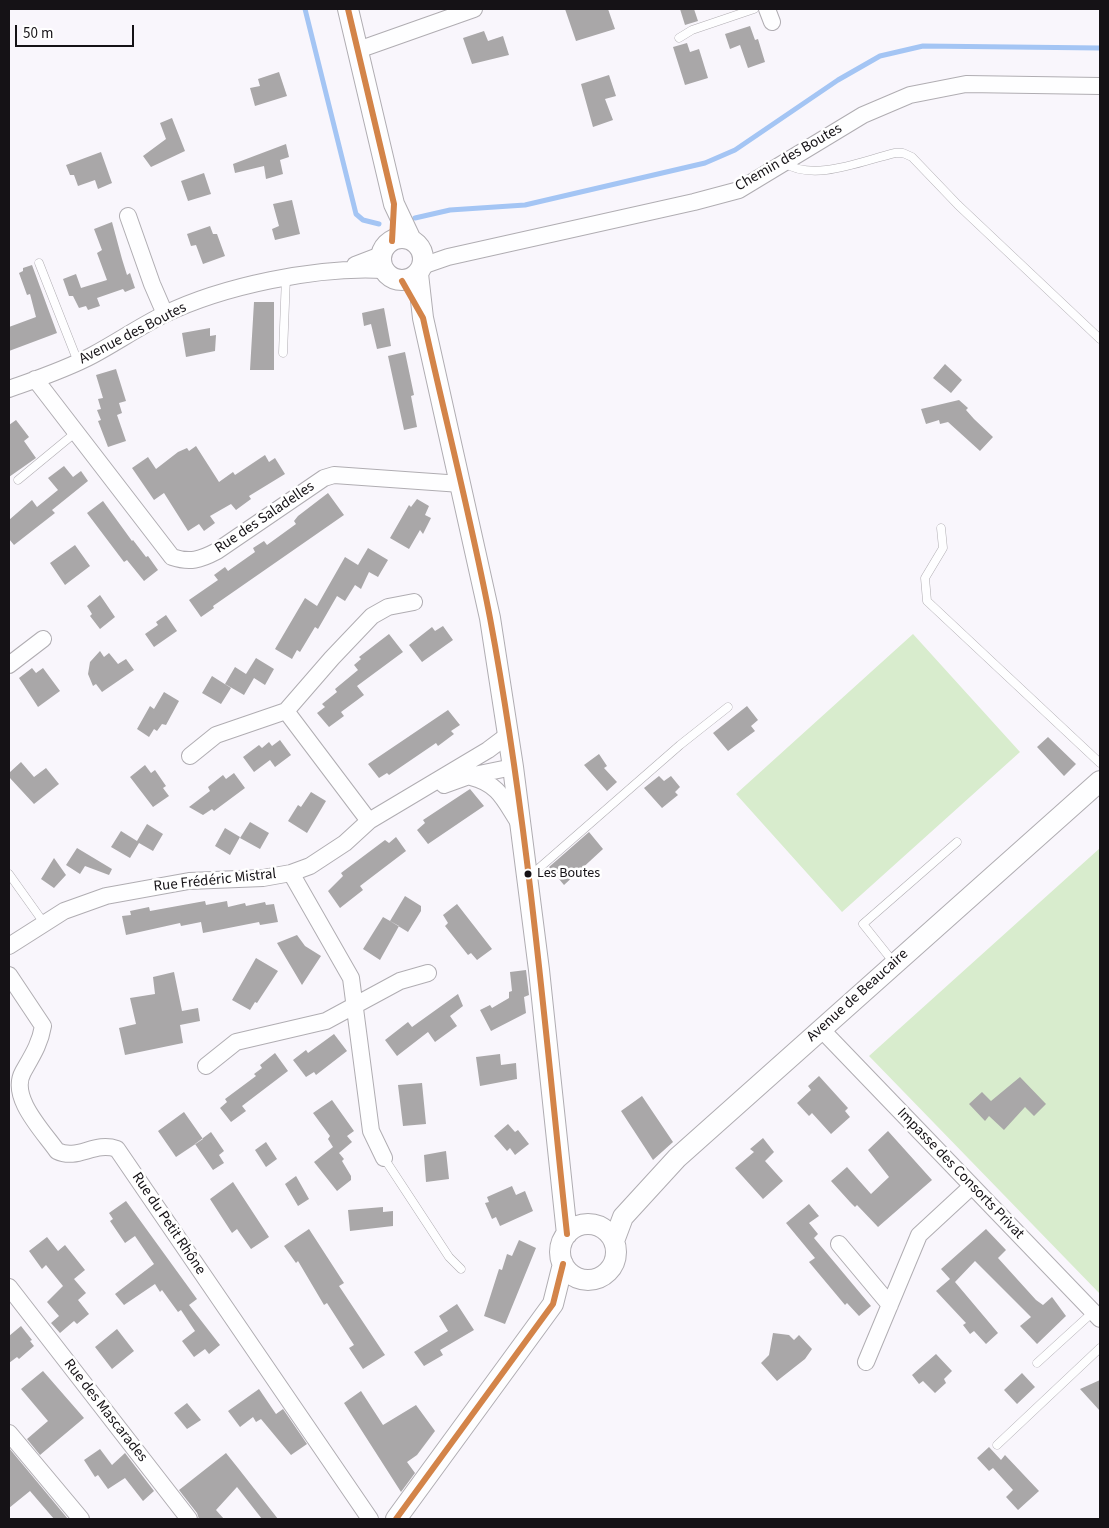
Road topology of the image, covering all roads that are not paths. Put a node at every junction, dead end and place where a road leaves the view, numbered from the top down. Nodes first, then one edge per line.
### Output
1 (348, 9) edge
2 (474, 9) edge
3 (754, 9) edge
4 (679, 38) dead end
5 (358, 50) junction
6 (1100, 86) edge
7 (784, 163) junction
8 (128, 216) dead end
9 (404, 260) junction
10 (39, 262) dead end
11 (286, 277) junction
12 (165, 314) junction
13 (1100, 339) edge
14 (283, 353) dead end
15 (78, 362) junction
16 (35, 379) junction
17 (9, 389) edge
18 (75, 433) junction
19 (18, 480) dead end
20 (461, 484) junction
21 (941, 528) dead end
22 (414, 602) dead end
23 (43, 639) dead end
24 (9, 664) edge
25 (728, 707) dead end
26 (286, 711) junction
27 (508, 735) junction
28 (190, 756) dead end
29 (1100, 763) edge
30 (512, 767) junction
31 (469, 776) junction
32 (1100, 781) edge
33 (411, 796) junction
34 (370, 821) junction
35 (519, 823) junction
36 (957, 842) dead end
37 (291, 873) junction
38 (9, 874) edge
39 (526, 879) junction
40 (44, 923) junction
41 (9, 946) edge
42 (894, 964) junction
43 (428, 973) dead end
44 (9, 975) edge
45 (354, 1006) junction
46 (821, 1029) junction
47 (206, 1066) dead end
48 (384, 1158) joint
49 (972, 1186) junction
50 (564, 1195) junction
51 (623, 1217) junction
52 (591, 1224) junction
53 (566, 1234) junction
54 (614, 1241) junction
55 (840, 1244) dead end
56 (563, 1264) junction
57 (462, 1269) dead end
58 (587, 1280) junction
59 (9, 1288) edge
60 (553, 1304) junction
61 (890, 1305) junction
62 (14, 1307) edge
63 (1097, 1315) edge
64 (1100, 1348) edge
65 (866, 1362) dead end
66 (1037, 1363) dead end
67 (9, 1433) edge
68 (997, 1445) dead end
69 (81, 1519) edge
70 (190, 1519) edge
71 (370, 1519) edge
72 (396, 1519) edge

1 - 5 street
2 - 5 street
3 - 4 lane
5 - 9 street
6 - 7 street, Chemin des Boutes
7 - 9 street, Chemin des Boutes
7 - 13 lane
8 - 12 street
9 - 11 street, Avenue des Boutes
9 - 20 street
10 - 15 lane
11 - 12 street, Avenue des Boutes
11 - 14 lane
12 - 15 street, Avenue des Boutes
15 - 16 street, Avenue des Boutes
16 - 17 street, Avenue des Boutes
16 - 18 street, Rue des Saladelles
18 - 19 lane
18 - 20 street, Rue des Saladelles
20 - 27 street
21 - 29 lane
22 - 26 street
23 - 24 street
25 - 39 lane
26 - 28 street
26 - 34 street
27 - 30 street
27 - 33 street, Rue Frédéric Mistral
30 - 31 street, Rue Frédéric Mistral
30 - 35 street
31 - 33 street, Rue Frédéric Mistral
31 - 35 street
32 - 42 street, Avenue de Beaucaire
33 - 34 street, Rue Frédéric Mistral
34 - 37 street, Rue Frédéric Mistral
35 - 39 street
36 - 42 lane
37 - 40 street, Rue Frédéric Mistral
37 - 45 street
38 - 40 lane
39 - 50 street
40 - 41 street, Rue Frédéric Mistral
42 - 46 street, Avenue de Beaucaire
43 - 45 street
44 - 71 street, Rue du Petit Rhône
45 - 47 street
45 - 48 street
46 - 49 street, Impasse des Consorts Privat
46 - 51 street, Avenue de Beaucaire
48 - 57 lane
49 - 61 street
49 - 63 street, Impasse des Consorts Privat
50 - 52 street
50 - 53 street
51 - 52 street
51 - 54 street, Avenue de Beaucaire
52 - 53 street
52 - 54 street
53 - 56 street
54 - 58 street
55 - 61 street
56 - 58 street
56 - 60 street
58 - 60 street
59 - 62 street, Rue des Mascarades
60 - 72 street
61 - 65 street
62 - 70 street, Rue des Mascarades
63 - 66 lane
64 - 68 lane
67 - 69 street

